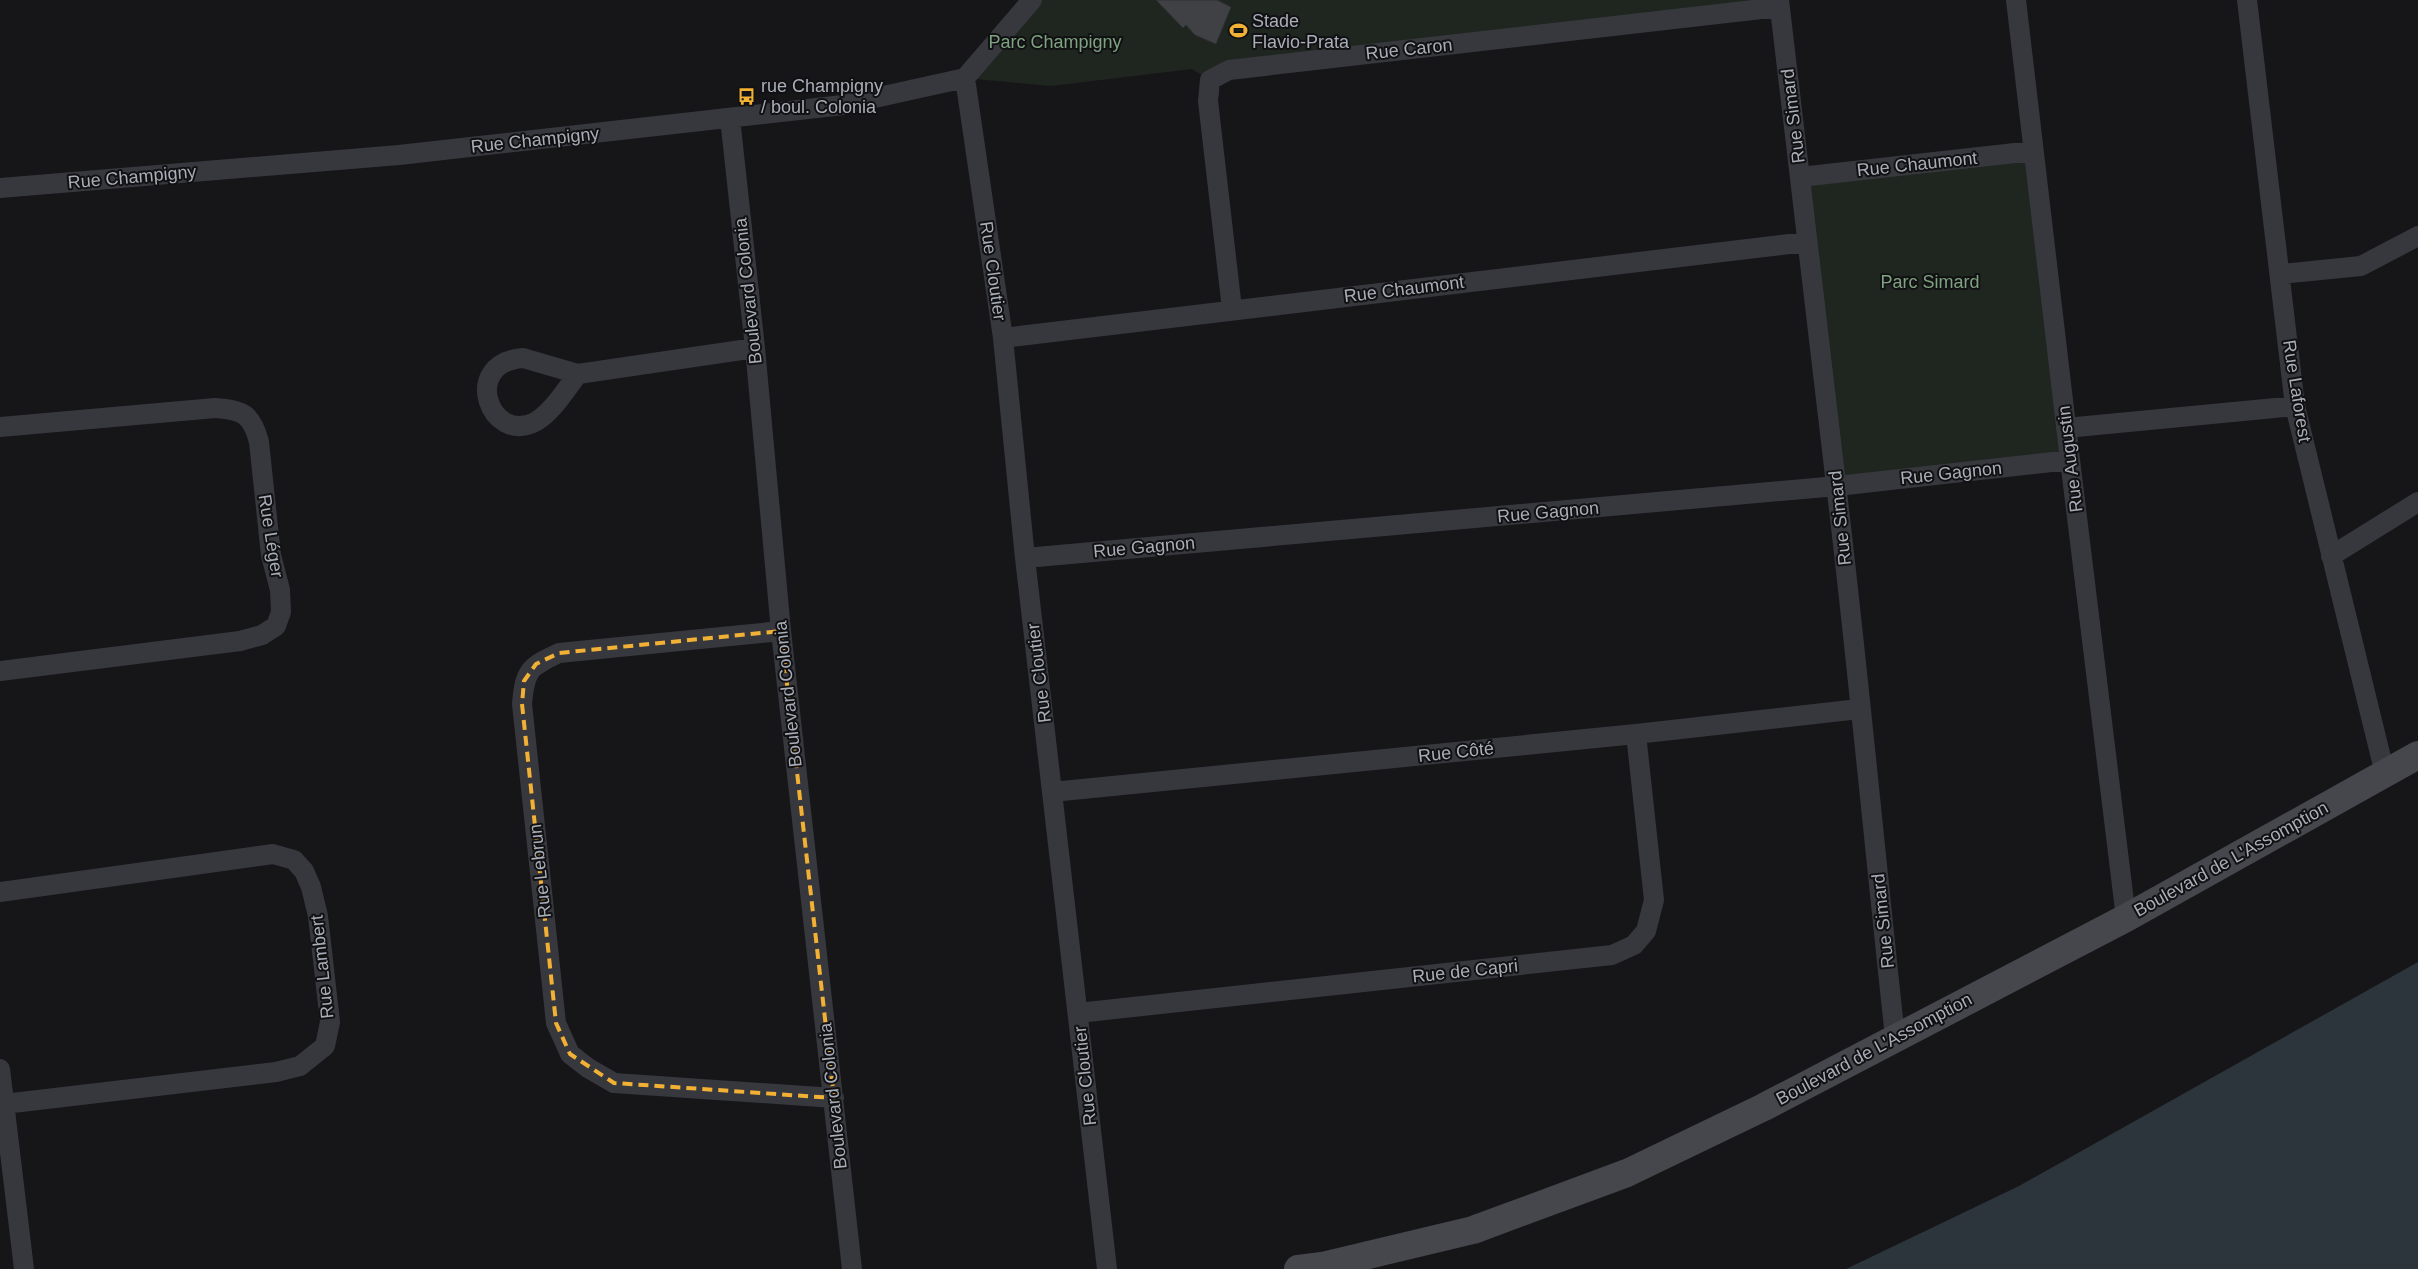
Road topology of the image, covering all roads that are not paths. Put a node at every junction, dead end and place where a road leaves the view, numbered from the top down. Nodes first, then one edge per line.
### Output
1 (1032, 0) edge
2 (2016, 0) edge
3 (2247, 0) edge
4 (1779, 4) edge
5 (965, 78) junction
6 (730, 118) junction
7 (2033, 151) junction
8 (1800, 176) junction
9 (0, 188) edge
10 (2418, 236) edge
11 (1806, 242) junction
12 (2281, 274) junction
13 (1232, 309) junction
14 (1003, 338) junction
15 (755, 348) junction
16 (578, 374) dead end
17 (2296, 406) junction
18 (0, 427) edge
19 (2066, 428) junction
20 (2070, 460) junction
21 (1837, 486) junction
22 (2418, 502) edge
23 (2331, 556) junction
24 (1025, 558) junction
25 (781, 631) junction
26 (0, 671) edge
27 (1860, 709) junction
28 (1636, 734) junction
29 (2418, 755) edge
30 (2385, 774) junction
31 (1052, 792) junction
32 (0, 892) edge
33 (2126, 918) junction
34 (1078, 1013) junction
35 (1895, 1037) junction
36 (0, 1069) edge
37 (834, 1098) junction
38 (4, 1104) junction
39 (24, 1269) edge
40 (852, 1269) edge
41 (1107, 1269) edge
42 (1298, 1269) edge

1 - 5 street
2 - 7 street, Rue Augustin
3 - 12 street, Rue Laforest
4 - 8 street, Rue Simard
4 - 13 street, Rue Caron
5 - 6 street, Rue Champigny
5 - 14 street, Rue Cloutier
6 - 9 street, Rue Champigny
6 - 15 street, Boulevard Colonia
7 - 8 street, Rue Chaumont
7 - 19 street, Rue Augustin
8 - 11 street, Rue Simard
10 - 12 street
11 - 13 street, Rue Chaumont
11 - 21 street, Rue Simard
12 - 17 street, Rue Laforest
13 - 14 street, Rue Chaumont
14 - 24 street, Rue Cloutier
15 - 16 street
15 - 25 street, Boulevard Colonia
17 - 19 street
17 - 23 street, Rue Laforest
18 - 26 street, Rue Léger
19 - 20 street, Rue Augustin
20 - 21 street, Rue Gagnon
20 - 33 street, Rue Augustin
21 - 24 street, Rue Gagnon
21 - 27 street, Rue Simard
22 - 23 street
23 - 30 street, Rue Laforest
24 - 31 street, Rue Cloutier
25 - 37 street, Boulevard Colonia
25 - 37 street, Rue Lebrun
27 - 28 street, Rue Côté
27 - 35 street, Rue Simard
28 - 31 street, Rue Côté
28 - 34 street, Rue de Capri
29 - 30 street, Boulevard de L'Assomption
30 - 33 street, Boulevard de L'Assomption
31 - 34 street, Rue Cloutier
32 - 38 street, Rue Lambert
33 - 35 street, Boulevard de L'Assomption
34 - 41 street, Rue Cloutier
35 - 42 street, Boulevard de L'Assomption
36 - 38 street
37 - 40 street, Boulevard Colonia
38 - 39 street

